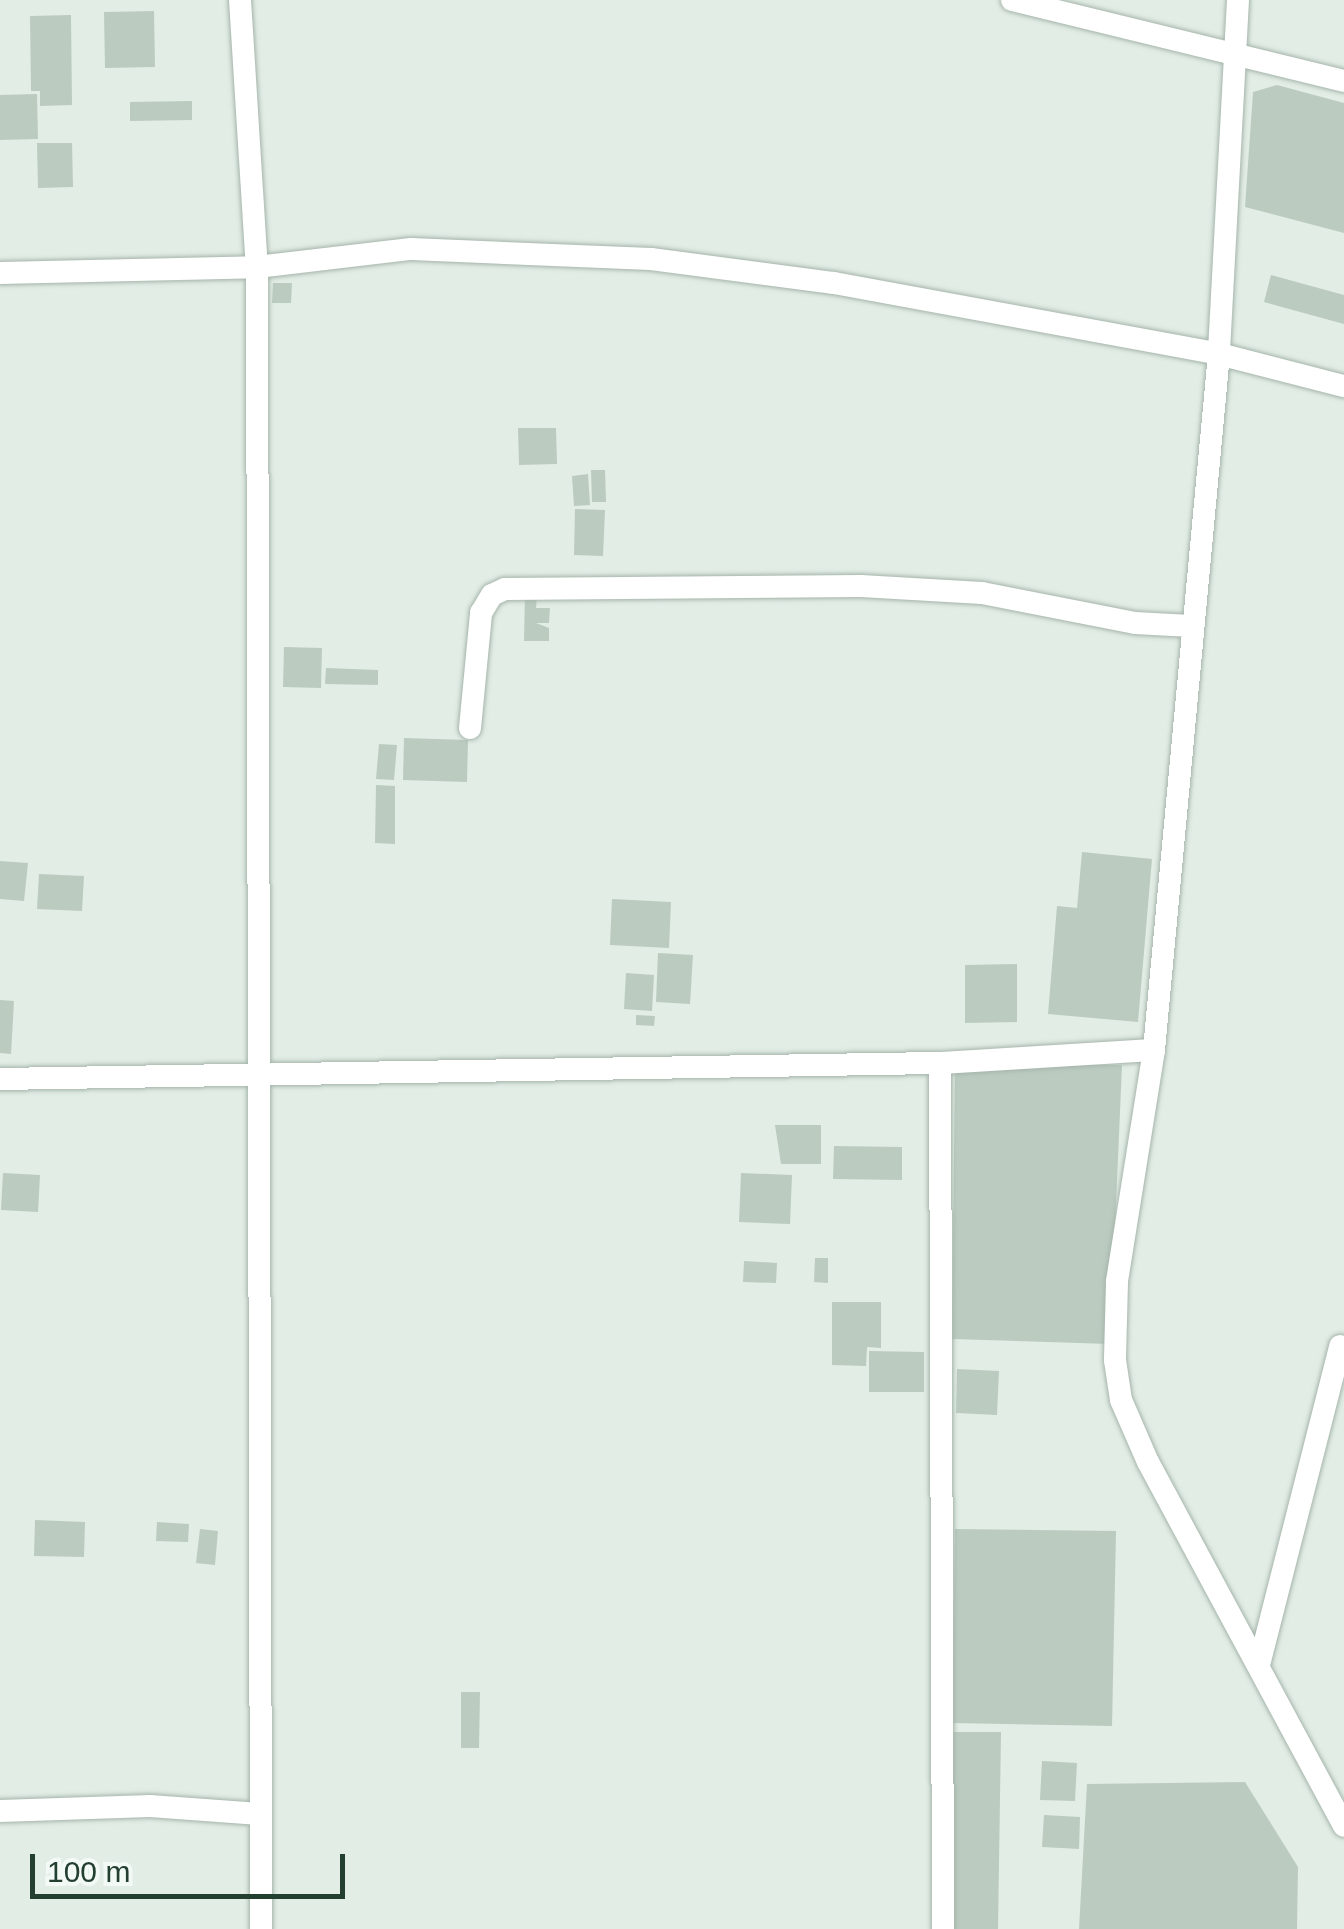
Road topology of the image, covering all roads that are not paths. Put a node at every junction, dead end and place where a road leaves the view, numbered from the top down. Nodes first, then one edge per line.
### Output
1 (240, 0) edge
2 (1012, 0) edge
3 (1238, 0) edge
4 (1235, 52) junction
5 (1344, 81) edge
6 (257, 268) junction
7 (0, 273) edge
8 (1219, 354) junction
9 (1344, 386) edge
10 (1191, 626) junction
11 (470, 728) dead end
12 (1154, 1050) junction
13 (940, 1063) junction
14 (258, 1078) junction
15 (0, 1079) edge
16 (1340, 1346) dead end
17 (1260, 1661) junction
18 (0, 1811) edge
19 (260, 1814) junction
20 (1344, 1826) edge
21 (260, 1929) edge
22 (943, 1929) edge

1 - 6 street
2 - 4 street
3 - 4 street
4 - 5 street
4 - 8 street
6 - 7 street
6 - 8 street
6 - 14 street
8 - 9 street
8 - 10 street
10 - 11 street
10 - 12 street
12 - 13 street
12 - 17 street
13 - 14 street
13 - 22 street
14 - 15 street
14 - 19 street
16 - 17 street
17 - 20 street
18 - 19 street
19 - 21 street

